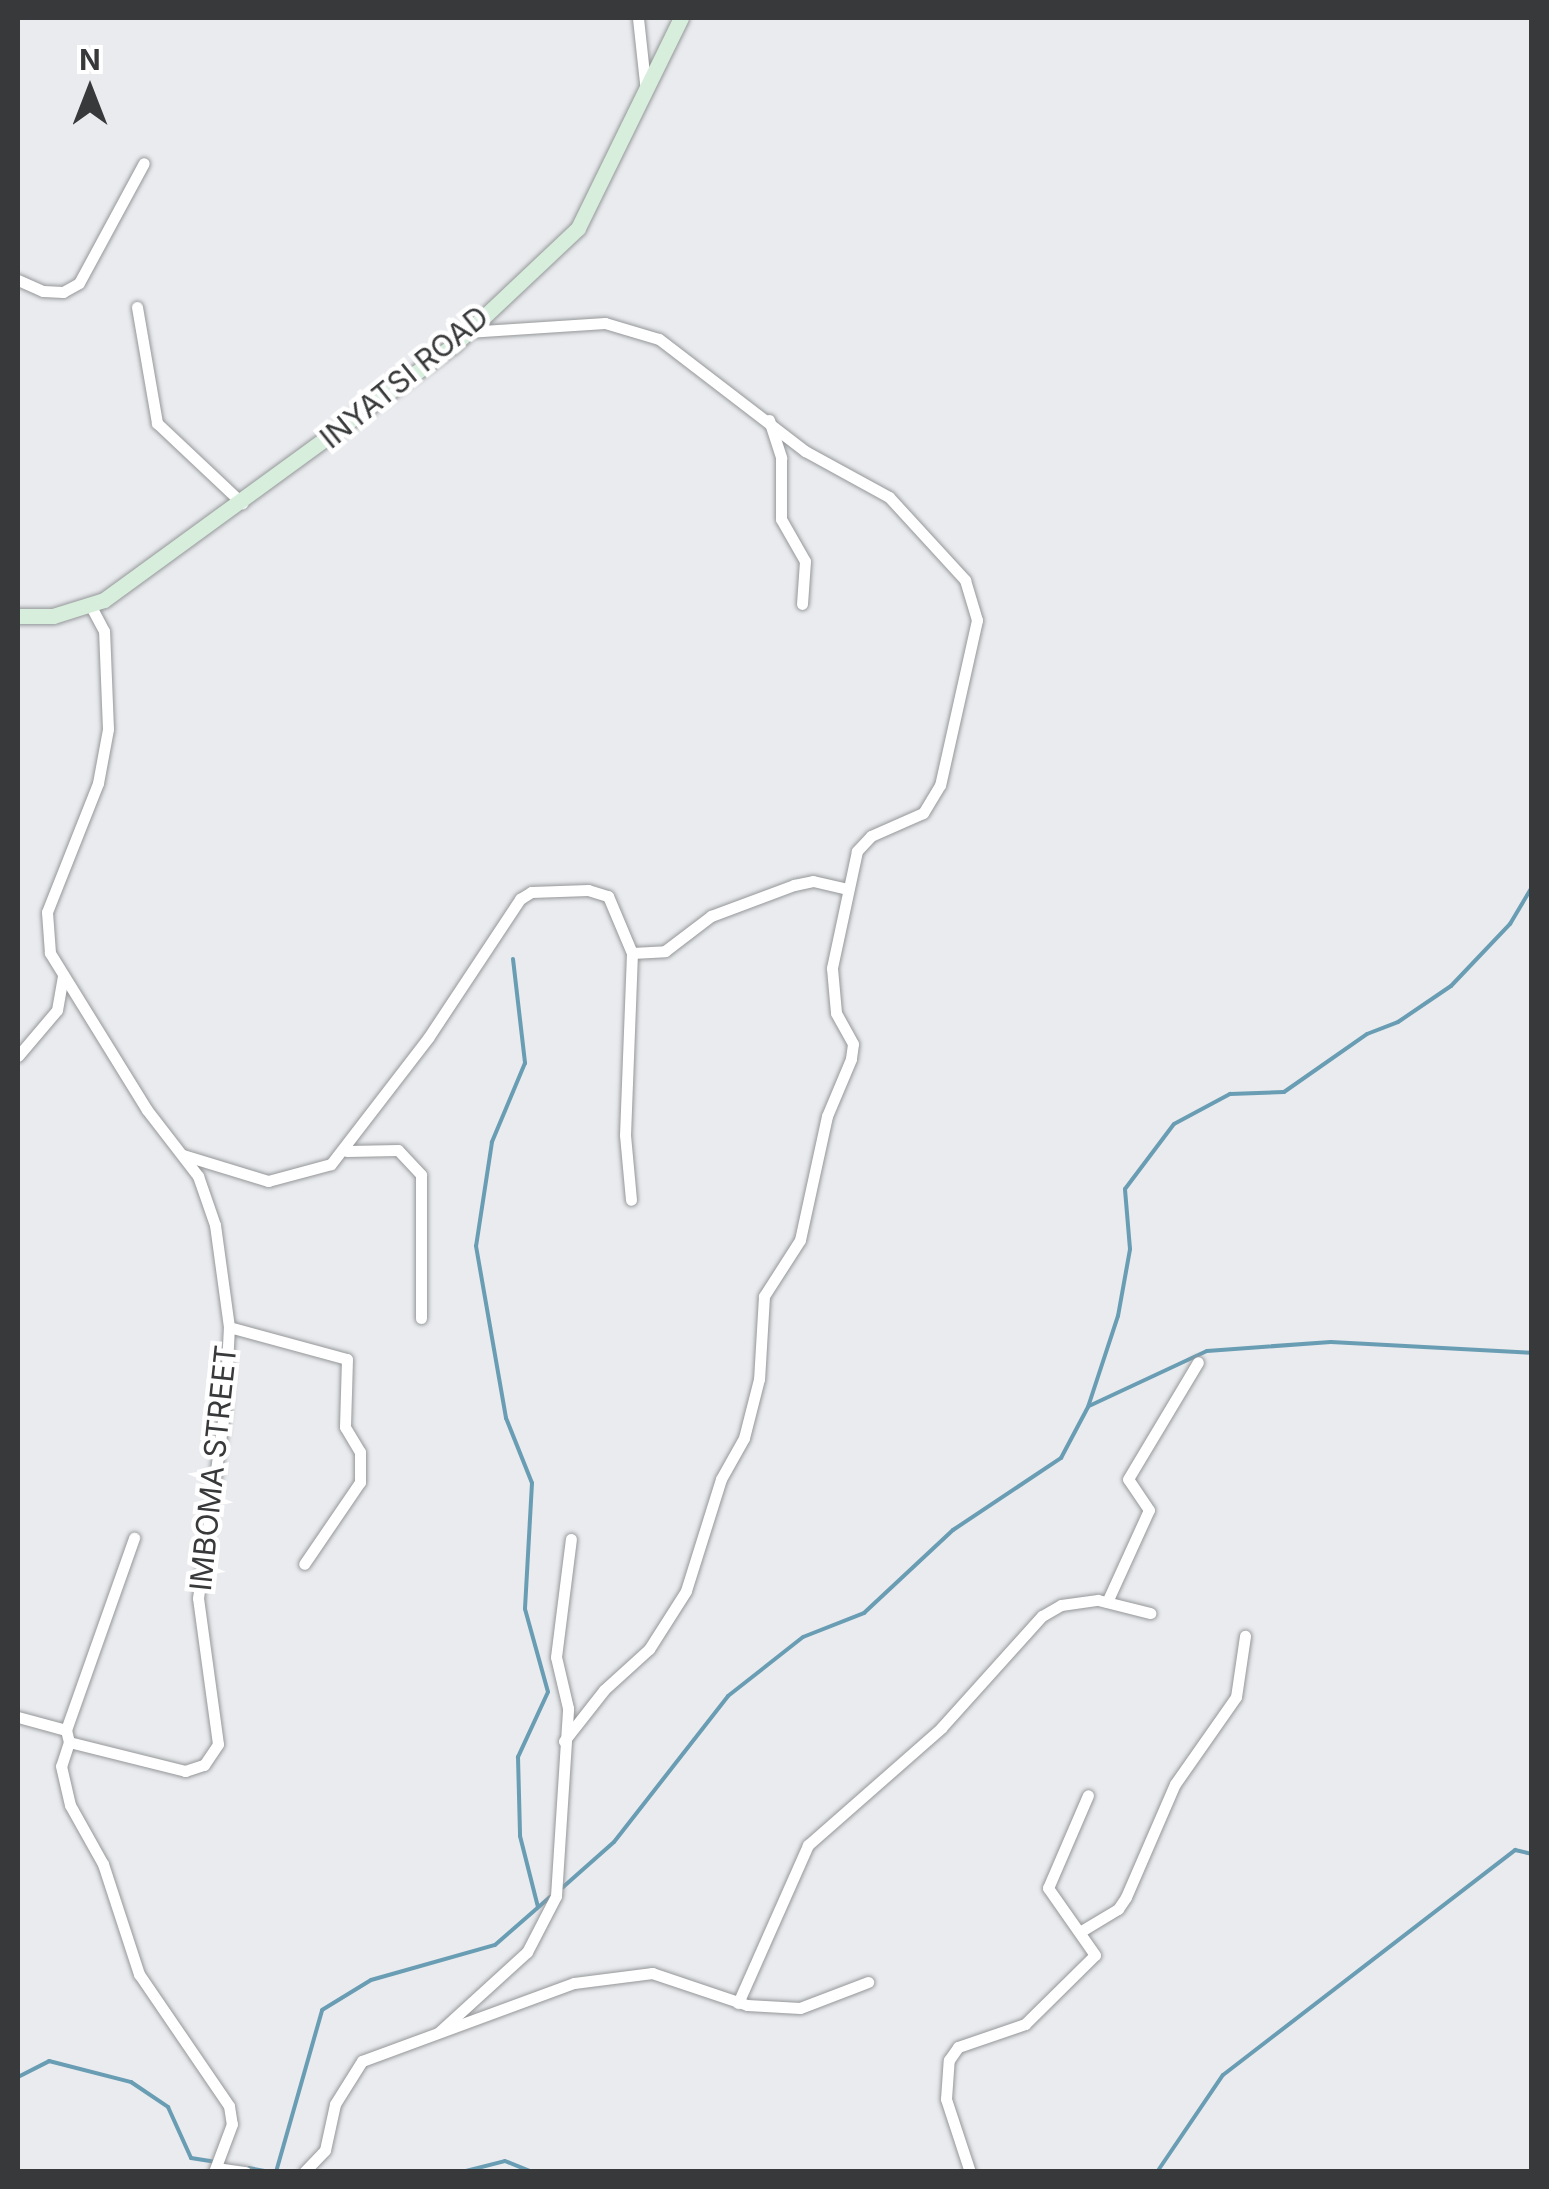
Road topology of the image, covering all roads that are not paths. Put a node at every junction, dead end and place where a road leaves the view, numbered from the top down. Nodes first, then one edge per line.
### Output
1 (638, 18) edge
2 (682, 18) edge
3 (646, 93) junction
4 (144, 163) dead end
5 (18, 280) edge
6 (137, 306) dead end
7 (467, 332) junction
8 (767, 416) junction
9 (242, 503) junction
10 (802, 604) dead end
11 (91, 607) junction
12 (18, 616) edge
13 (848, 889) junction
14 (632, 953) junction
15 (64, 975) junction
16 (18, 1056) edge
17 (347, 1151) junction
18 (183, 1155) junction
19 (631, 1200) dead end
20 (421, 1318) dead end
21 (229, 1327) junction
22 (1198, 1362) dead end
23 (134, 1538) dead end
24 (571, 1539) dead end
25 (304, 1564) dead end
26 (1107, 1602) junction
27 (1150, 1614) dead end
28 (1245, 1636) dead end
29 (18, 1717) edge
30 (67, 1736) junction
31 (564, 1741) junction
32 (1088, 1795) dead end
33 (1083, 1930) junction
34 (868, 1982) dead end
35 (738, 2003) junction
36 (439, 2032) junction
37 (218, 2164) edge
38 (246, 2172) edge
39 (304, 2172) edge
40 (970, 2172) edge

1 - 3 street
2 - 3 street, INYATSI ROAD
3 - 7 street, INYATSI ROAD
4 - 5 street
6 - 9 street
7 - 8 street
7 - 9 street, INYATSI ROAD
8 - 10 street
8 - 13 street
9 - 11 street, INYATSI ROAD
11 - 12 street, INYATSI ROAD
11 - 15 street, IMBOMA STREET
13 - 14 street
13 - 31 street
14 - 17 street
14 - 19 street
15 - 16 street
15 - 18 street, IMBOMA STREET
17 - 18 street
17 - 20 street
18 - 21 street, IMBOMA STREET
21 - 25 street
21 - 30 street, IMBOMA STREET
22 - 26 street
23 - 30 street
24 - 31 street
26 - 27 street
26 - 35 street
28 - 33 street
29 - 30 street, IMBOMA STREET
30 - 37 street
31 - 36 street
32 - 33 street
33 - 40 street
34 - 35 street
35 - 36 street
36 - 39 street
37 - 38 street

